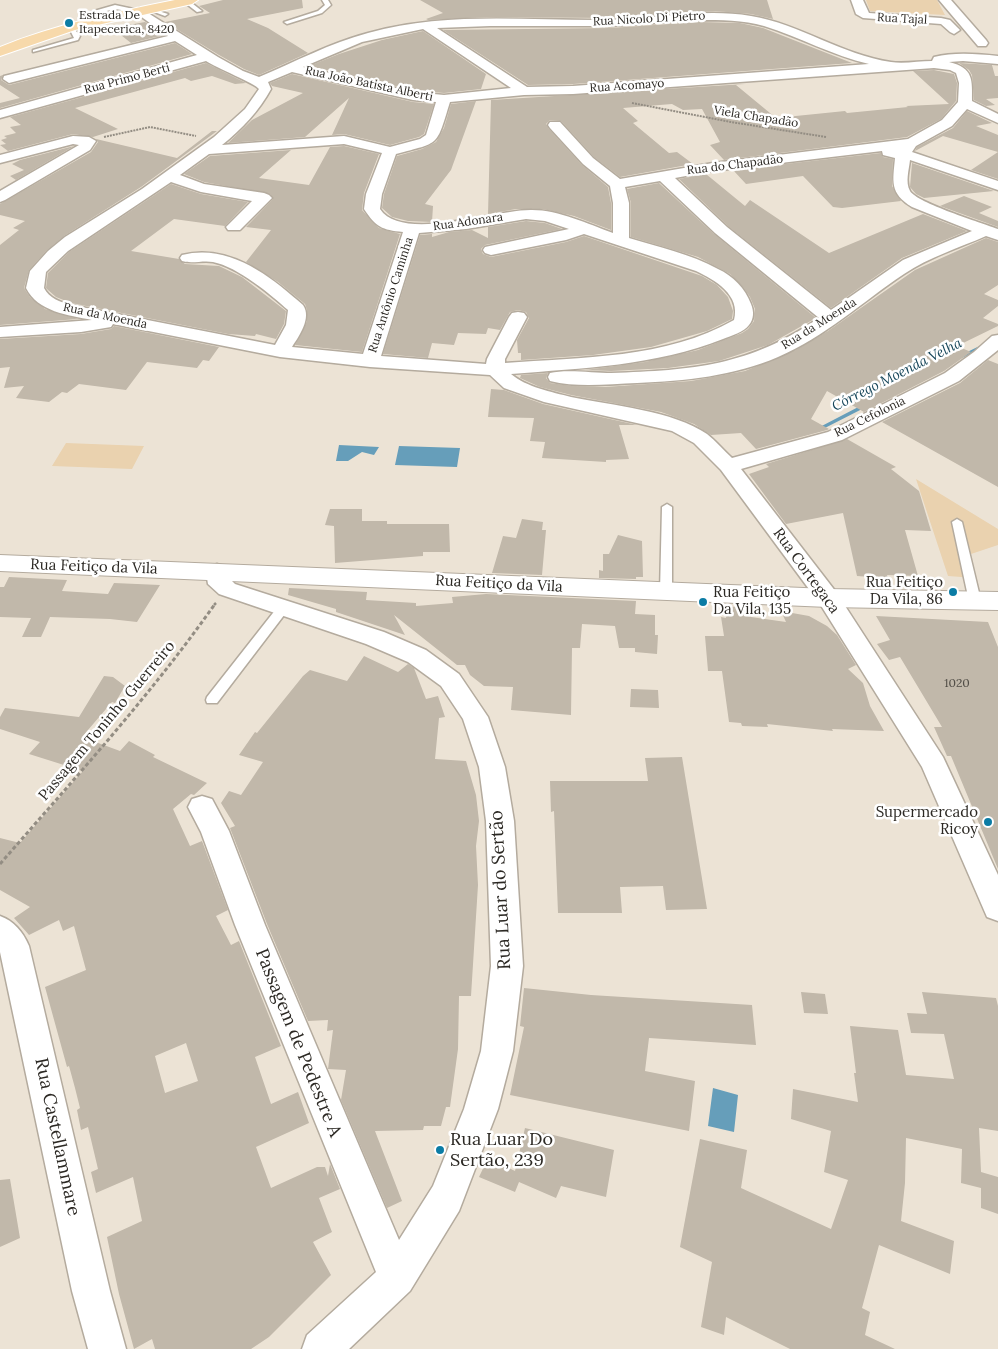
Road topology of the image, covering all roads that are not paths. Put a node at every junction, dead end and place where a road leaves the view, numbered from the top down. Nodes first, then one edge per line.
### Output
1 (325, 0) edge
2 (857, 0) edge
3 (945, 0) edge
4 (192, 4) edge
5 (146, 10) junction
6 (90, 13) dead end
7 (165, 14) dead end
8 (287, 22) dead end
9 (424, 25) junction
10 (70, 27) junction
11 (954, 30) dead end
12 (178, 38) junction
13 (997, 47) edge
14 (0, 52) edge
15 (36, 52) dead end
16 (209, 56) junction
17 (998, 60) edge
18 (932, 64) junction
19 (896, 66) junction
20 (293, 68) junction
21 (3, 71) edge
22 (260, 81) junction
23 (524, 91) junction
24 (444, 99) junction
25 (45, 102) junction
26 (965, 103) junction
27 (0, 114) edge
28 (998, 118) edge
29 (555, 125) dead end
30 (907, 149) junction
31 (207, 150) junction
32 (388, 154) junction
33 (0, 159) edge
34 (662, 175) junction
35 (169, 176) junction
36 (617, 184) junction
37 (998, 186) edge
38 (0, 197) edge
39 (234, 227) dead end
40 (585, 228) junction
41 (412, 229) junction
42 (992, 233) edge
43 (622, 241) junction
44 (490, 250) dead end
45 (188, 258) dead end
46 (518, 317) dead end
47 (831, 319) junction
48 (122, 321) junction
49 (0, 332) edge
50 (998, 340) edge
51 (280, 351) junction
52 (370, 361) junction
53 (519, 368) junction
54 (495, 370) junction
55 (728, 466) junction
56 (667, 507) dead end
57 (957, 522) dead end
58 (0, 563) edge
59 (221, 582) junction
60 (666, 592) junction
61 (828, 598) junction
62 (986, 601) edge
63 (284, 606) junction
64 (212, 700) dead end
65 (202, 807) dead end
66 (998, 908) edge
67 (0, 928) edge
68 (397, 1278) junction
69 (108, 1349) edge
70 (321, 1349) edge

1 - 8 lane
2 - 11 street, Rua Tajal
3 - 13 street
4 - 5 main road
5 - 6 lane
5 - 7 lane
5 - 10 main road
5 - 12 street
9 - 19 street, Rua Nicolo Di Pietro
9 - 20 street, Rua Nicolo Di Pietro
9 - 23 street
10 - 14 main road
10 - 15 lane
12 - 16 street
12 - 21 street
16 - 22 street
16 - 25 street, Rua Primo Berti
17 - 18 street
18 - 19 street, Rua Nicolo Di Pietro
18 - 26 street, Rua Nicolo Di Pietro
19 - 23 street, Rua Acomayo
20 - 22 street, Rua Nicolo Di Pietro
20 - 24 street, Rua João Batista Alberti
21 - 25 street
22 - 31 street, Rua da Moenda
23 - 24 street, Rua Acomayo
24 - 32 street
25 - 27 street, Rua Primo Berti
26 - 28 street
26 - 30 street
29 - 36 street
30 - 34 street, Rua do Chapadão
30 - 37 street
30 - 42 street
31 - 32 street
31 - 35 street, Rua da Moenda
32 - 41 street, Rua Adonara
33 - 38 street
34 - 36 street, Rua do Chapadão
34 - 47 street
35 - 39 street
35 - 48 street, Rua da Moenda
36 - 43 street
40 - 41 street, Rua Adonara
40 - 43 street, Rua Adonara
40 - 44 street
41 - 52 street, Rua Antônio Caminha
42 - 47 street, Rua da Moenda
43 - 53 street, Rua da Moenda
45 - 51 street
46 - 54 street
47 - 53 street, Rua da Moenda
48 - 49 street
48 - 51 street, Rua da Moenda
50 - 55 street, Rua Cefolonia
51 - 52 street, Rua da Moenda
52 - 54 street, Rua da Moenda
53 - 54 street, Rua da Moenda
54 - 55 street, Rua Cortegaca
55 - 61 street, Rua Cortegaca
56 - 60 lane
57 - 62 lane
58 - 59 street, Rua Feitiço da Vila
59 - 60 street, Rua Feitiço da Vila
59 - 63 street, Rua Luar do Sertão
60 - 61 street, Rua Feitiço da Vila
61 - 62 street, Rua Feitiço da Vila
61 - 66 street, Rua Cortegaca
63 - 64 lane
63 - 68 street, Rua Luar do Sertão
65 - 68 street, Passagem de Pedestre A
67 - 69 street, Rua Castellammare
68 - 70 street, Rua Luar do Sertão

